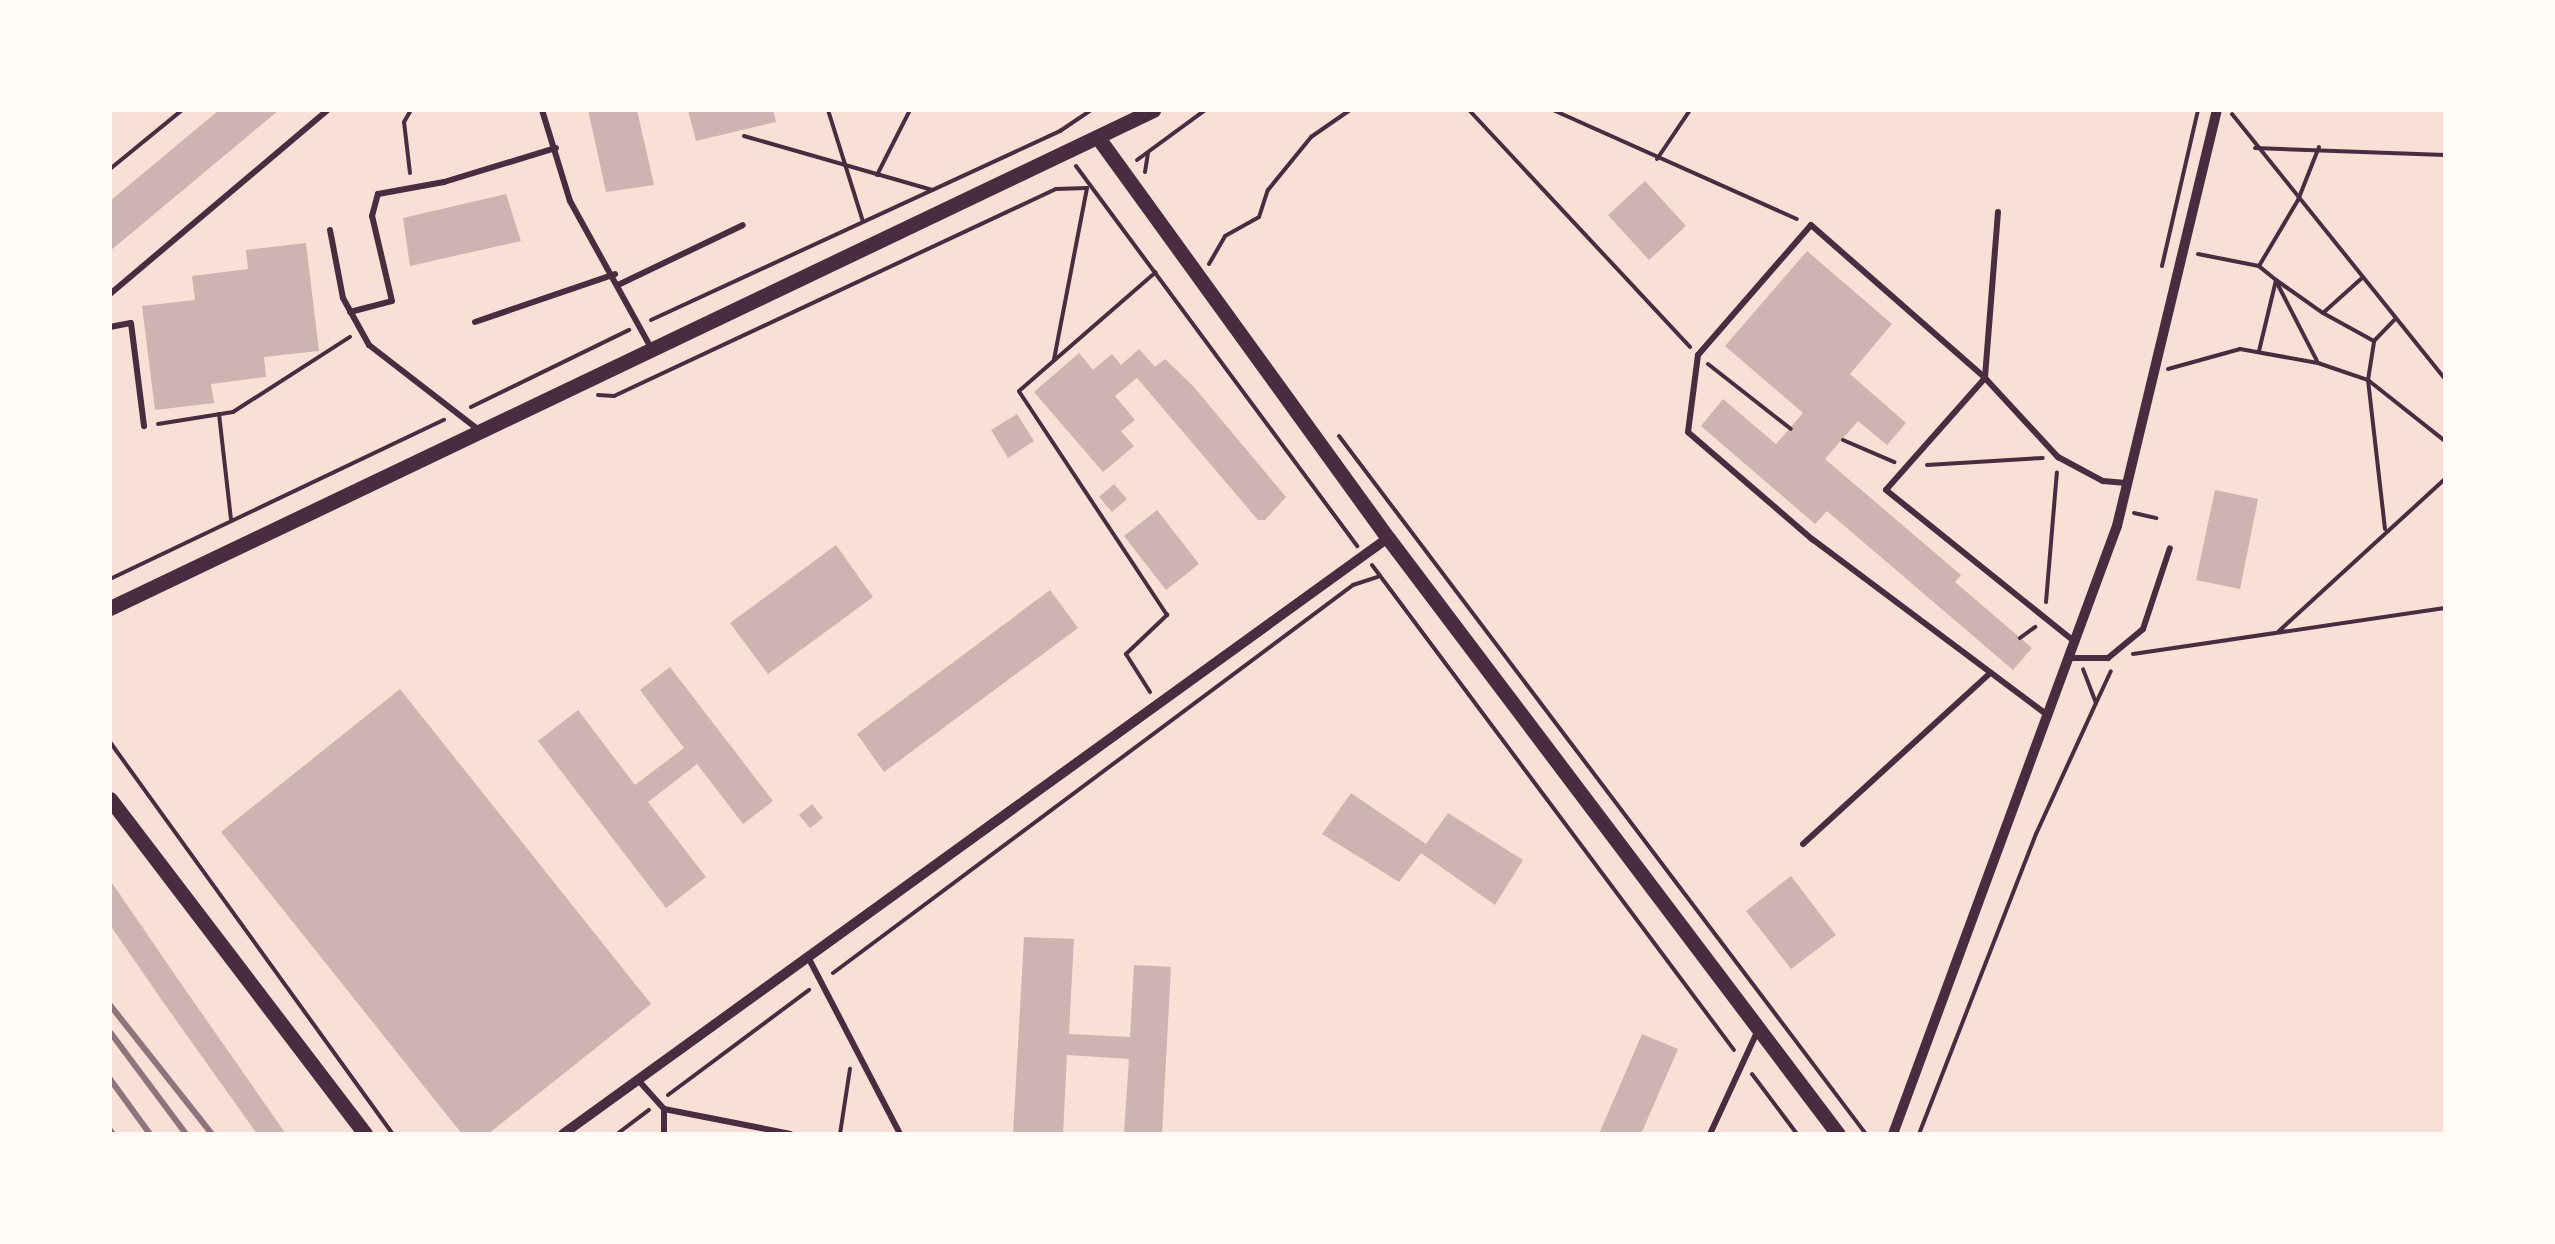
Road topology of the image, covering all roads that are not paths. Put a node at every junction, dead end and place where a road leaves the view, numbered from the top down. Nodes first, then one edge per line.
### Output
1 (328, 110) edge
2 (542, 110) edge
3 (1116, 110) edge
4 (1153, 110) edge
5 (2218, 110) edge
6 (1124, 128) junction
7 (1099, 139) junction
8 (556, 148) junction
9 (1998, 212) dead end
10 (743, 225) dead end
11 (330, 230) dead end
12 (615, 274) junction
13 (620, 284) junction
14 (110, 294) edge
15 (350, 312) junction
16 (475, 322) dead end
17 (110, 327) edge
18 (652, 350) junction
19 (1985, 378) junction
20 (144, 426) road end
21 (482, 433) junction
22 (2128, 483) junction
23 (1388, 538) junction
24 (2170, 548) dead end
25 (110, 608) edge
26 (2074, 641) junction
27 (2067, 658) junction
28 (1990, 673) junction
29 (2046, 714) junction
30 (110, 799) edge
31 (1803, 844) dead end
32 (808, 957) junction
33 (1758, 1028) junction
34 (638, 1080) junction
35 (661, 1106) junction
36 (366, 1134) edge
37 (564, 1134) edge
38 (664, 1134) edge
39 (790, 1134) edge
40 (900, 1134) edge
41 (1710, 1134) edge
42 (1838, 1134) edge
43 (1894, 1134) edge

1 - 14 lane
2 - 8 lane
3 - 6 lane
4 - 6 street
5 - 22 street
6 - 7 street
7 - 18 street
7 - 23 street
8 - 12 lane
8 - 15 lane
9 - 19 lane
10 - 13 lane
11 - 15 lane
12 - 13 lane
12 - 16 lane
13 - 18 lane
15 - 21 lane
17 - 20 lane
18 - 21 street
19 - 22 lane
19 - 26 lane
19 - 28 lane
21 - 25 street
22 - 26 street
23 - 32 street
23 - 33 street
24 - 27 lane
26 - 27 street
27 - 29 street
28 - 29 lane
28 - 31 lane
29 - 43 street
30 - 36 street
32 - 34 street
32 - 40 lane
33 - 41 lane
33 - 42 street
34 - 35 lane
34 - 37 street
35 - 38 lane
35 - 39 lane

